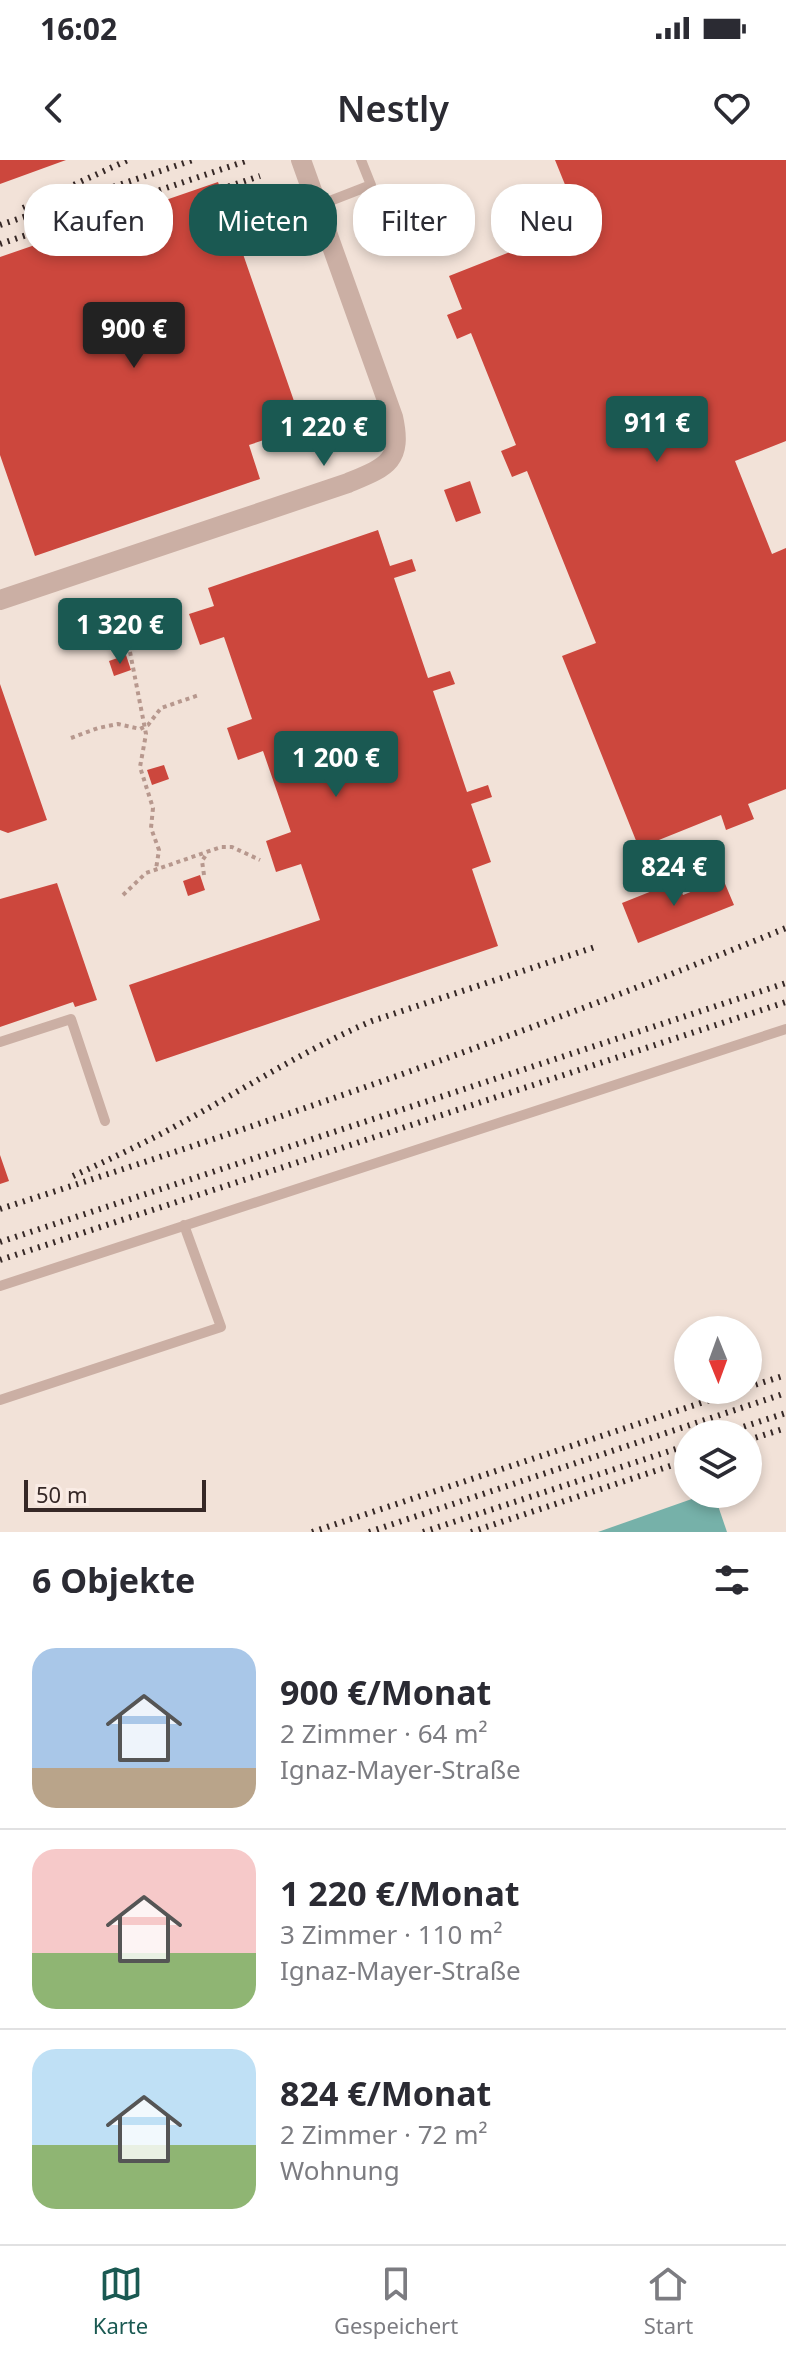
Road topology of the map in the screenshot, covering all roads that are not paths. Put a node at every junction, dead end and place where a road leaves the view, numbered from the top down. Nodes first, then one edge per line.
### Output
1 (301, 160) edge
2 (361, 160) edge
3 (309, 184) edge
4 (337, 198) edge
5 (335, 256) edge
6 (0, 600) edge
7 (786, 1029) edge
8 (0, 1042) edge
9 (105, 1121) dead end
10 (184, 1225) junction
11 (0, 1286) edge
12 (0, 1400) edge

1 - 3 street
2 - 4 lane
5 - 6 street
7 - 10 lane
8 - 9 lane
10 - 11 lane
10 - 12 lane

